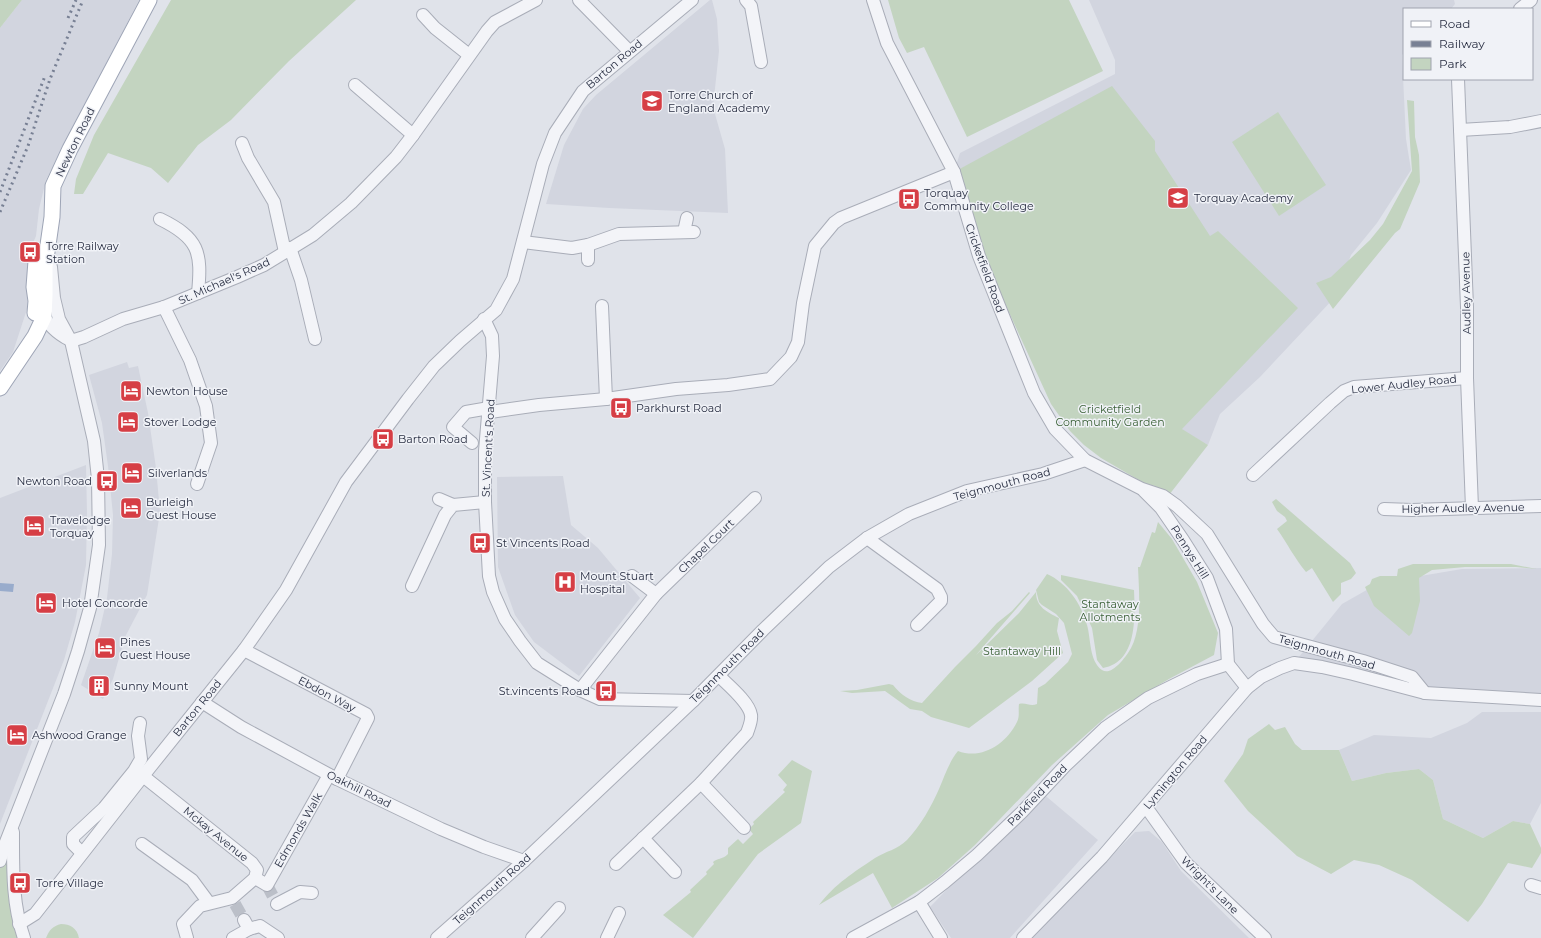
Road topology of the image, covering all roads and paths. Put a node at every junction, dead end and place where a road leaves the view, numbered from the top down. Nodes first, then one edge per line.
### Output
1 (149, 0) edge
2 (536, 0) edge
3 (579, 0) edge
4 (692, 0) edge
5 (746, 0) edge
6 (873, 0) edge
7 (1531, 0) edge
8 (1521, 8) edge
9 (423, 15) dead end
10 (629, 51) junction
11 (469, 55) junction
12 (761, 62) dead end
13 (1458, 80) edge
14 (355, 85) dead end
15 (1541, 121) edge
16 (1460, 130) junction
17 (413, 135) junction
18 (242, 143) dead end
19 (954, 172) junction
20 (53, 186) junction
21 (688, 218) dead end
22 (160, 219) dead end
23 (523, 242) junction
24 (49, 244) junction
25 (588, 245) junction
26 (288, 250) junction
27 (588, 260) dead end
28 (35, 289) junction
29 (198, 293) junction
30 (602, 306) dead end
31 (164, 307) junction
32 (44, 317) junction
33 (484, 319) junction
34 (60, 335) junction
35 (35, 336) junction
36 (315, 339) dead end
37 (71, 341) junction
38 (23, 352) junction
39 (1467, 378) junction
40 (0, 388) edge
41 (606, 400) junction
42 (489, 410) junction
43 (472, 443) dead end
44 (1085, 460) junction
45 (1254, 474) dead end
46 (197, 484) dead end
47 (1142, 489) junction
48 (755, 498) dead end
49 (439, 499) dead end
50 (485, 502) junction
51 (453, 504) junction
52 (1541, 506) edge
53 (1472, 508) junction
54 (1384, 509) dead end
55 (867, 538) junction
56 (632, 576) dead end
57 (412, 586) dead end
58 (656, 594) junction
59 (917, 624) dead end
60 (244, 650) junction
61 (1228, 664) junction
62 (1353, 674) joint
63 (719, 676) junction
64 (1247, 688) junction
65 (580, 690) junction
66 (1424, 693) junction
67 (1541, 700) edge
68 (693, 701) junction
69 (202, 702) junction
70 (140, 723) dead end
71 (143, 776) junction
72 (336, 778) junction
73 (701, 783) junction
74 (1146, 807) junction
75 (744, 828) dead end
76 (643, 838) junction
77 (142, 844) dead end
78 (6, 847) edge
79 (82, 853) junction
80 (0, 861) edge
81 (524, 861) junction
82 (616, 864) dead end
83 (675, 872) dead end
84 (255, 878) junction
85 (312, 894) dead end
86 (919, 902) junction
87 (209, 903) junction
88 (277, 904) dead end
89 (559, 908) dead end
90 (619, 913) dead end
91 (18, 924) junction
92 (24, 938) edge
93 (187, 938) edge
94 (233, 938) edge
95 (278, 938) edge
96 (437, 938) edge
97 (532, 938) edge
98 (607, 938) edge
99 (853, 938) edge
100 (941, 938) edge
101 (1023, 938) edge
102 (1265, 938) edge

1 - 20 main road, Newton Road
2 - 11 street, St. Michael's Road
3 - 10 street
4 - 10 street, Barton Road
5 - 12 street
6 - 19 street, Cricketfield Road
7 - 8 street
9 - 11 street
10 - 23 street, Barton Road
11 - 17 street, St. Michael's Road
13 - 16 street, Audley Avenue
14 - 17 street
15 - 16 street
16 - 39 street, Audley Avenue
17 - 26 street, St. Michael's Road
18 - 26 street
19 - 41 street
19 - 44 street, Cricketfield Road
20 - 24 main road, Newton Road
20 - 28 main road
21 - 25 street
22 - 29 street
23 - 25 street
23 - 33 street, Barton Road
24 - 28 main road
24 - 37 street, Newton Road
25 - 27 street
26 - 29 street, St. Michael's Road
26 - 36 street
28 - 32 main road
28 - 38 main road
29 - 31 street, St. Michael's Road
30 - 41 street
31 - 37 street, St. Michael's Road
31 - 46 street
32 - 34 street
32 - 35 main road
33 - 42 street, St. Vincent's Road
33 - 60 street, Barton Road
34 - 35 street
34 - 37 street
35 - 38 main road
37 - 78 street, Newton Road
38 - 40 main road
39 - 45 street, Lower Audley Road
39 - 53 street, Audley Avenue
41 - 42 street
42 - 43 street
42 - 50 street, St. Vincent's Road
44 - 47 street, Teignmouth Road
44 - 55 street, Teignmouth Road
47 - 61 street, Pennys Hill
47 - 66 street, Teignmouth Road
48 - 58 street, Chapel Court
49 - 51 street
50 - 51 street
50 - 65 street, St. Vincent's Road
51 - 57 street
52 - 53 street, Higher Audley Avenue
53 - 54 street, Higher Audley Avenue
55 - 59 street
55 - 63 street, Teignmouth Road
56 - 58 street
58 - 65 street, Chapel Court
60 - 69 street, Barton Road
60 - 72 street, Ebdon Way
61 - 64 street
61 - 86 street, Parkfield Road
62 - 64 street, Lymington Road
62 - 66 street, Teignmouth Road
63 - 68 street, Teignmouth Road
63 - 73 street
64 - 74 street, Lymington Road
65 - 68 street, St. Vincent's Road
66 - 67 street, Teignmouth Road
68 - 81 street, Teignmouth Road
69 - 71 street, Barton Road
69 - 72 street, Oakhill Road
70 - 79 street
71 - 79 street, Barton Road
71 - 84 street, Mckay Avenue
72 - 81 street, Oakhill Road
72 - 84 street, Edmonds Walk
73 - 75 street
73 - 76 street
74 - 101 street, Lymington Road
74 - 102 street, Wright's Lane
76 - 82 street
76 - 83 street
77 - 87 street
78 - 80 street
78 - 91 street, Newton Road
79 - 91 street, Barton Road
81 - 96 street, Teignmouth Road
84 - 87 street
85 - 88 street
86 - 99 street, Parkfield Road
86 - 100 street
87 - 93 street
89 - 97 street
90 - 98 street
91 - 92 street, Newton Road
94 - 95 street

